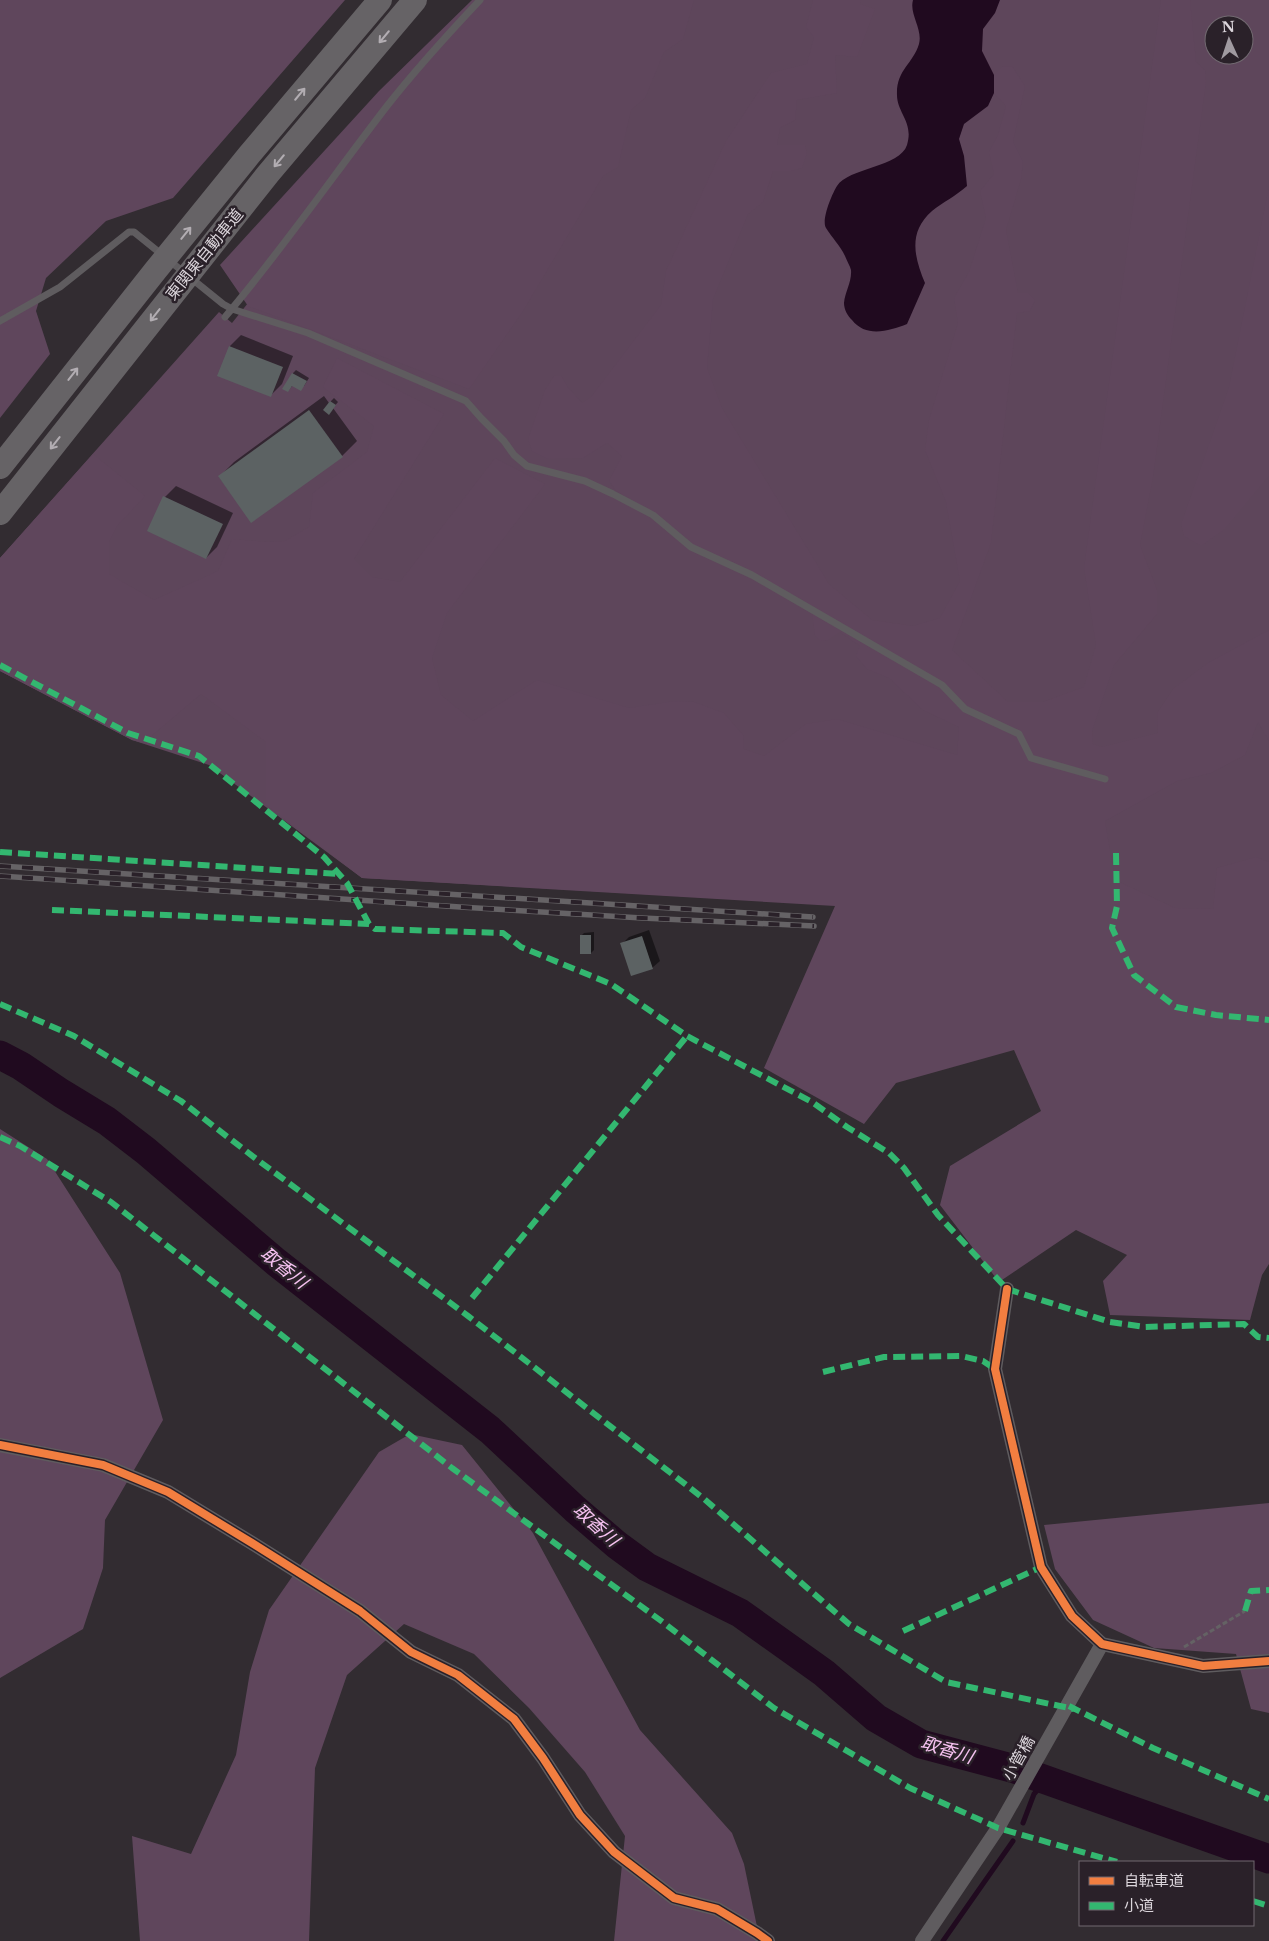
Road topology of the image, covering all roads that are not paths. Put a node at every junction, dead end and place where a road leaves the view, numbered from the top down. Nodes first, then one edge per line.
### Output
1 (380, 0) edge
2 (415, 0) edge
3 (480, 0) edge
4 (232, 309) junction
5 (225, 318) dead end
6 (0, 320) edge
7 (0, 467) edge
8 (0, 513) edge
9 (1105, 779) dead end
10 (1007, 1289) dead end
11 (0, 1445) edge
12 (1102, 1644) junction
13 (1269, 1661) edge
14 (768, 1941) edge
15 (922, 1941) edge

7 -> 1 highway, 東関東自動車道
2 -> 8 highway, 東関東自動車道
3 - 4 lane
4 - 5 lane
4 - 6 lane
4 - 9 lane
10 - 12 street
11 - 14 street
12 - 13 street
12 - 15 street, 小管橋

